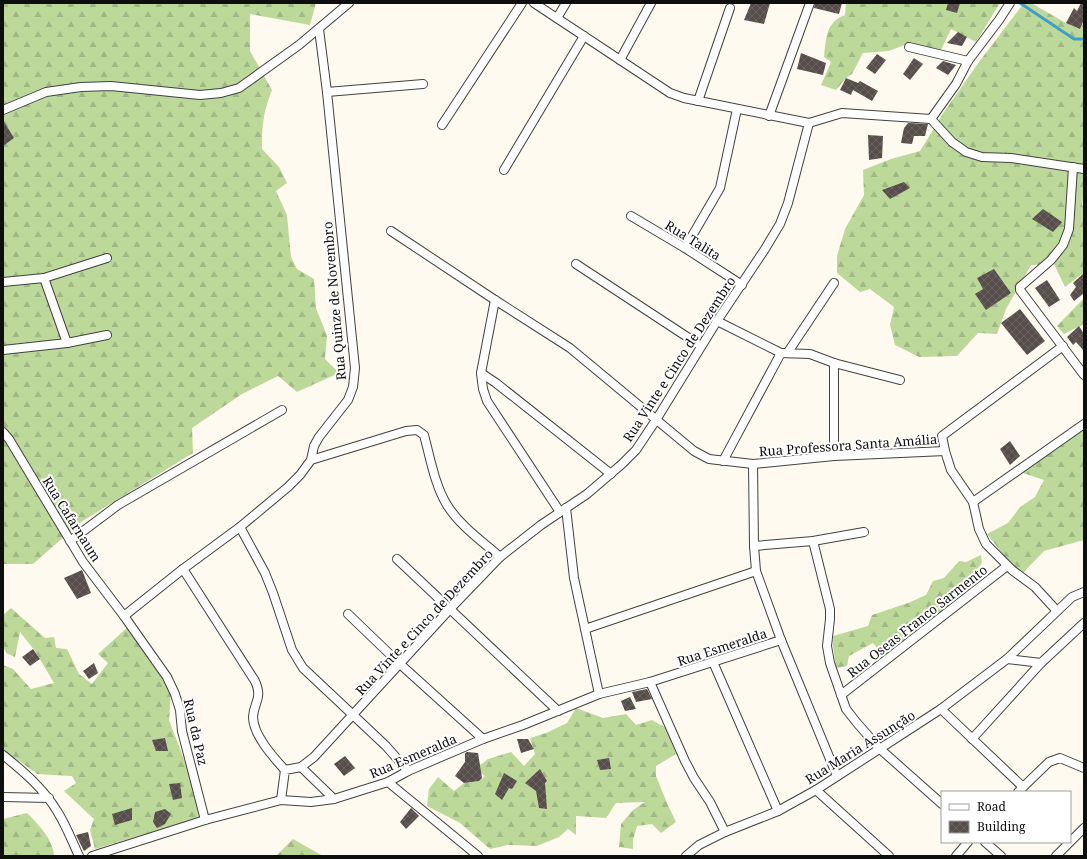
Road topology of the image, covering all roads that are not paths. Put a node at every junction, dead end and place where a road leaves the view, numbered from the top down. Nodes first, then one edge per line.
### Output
1 (349, 3) edge
2 (522, 3) edge
3 (534, 3) edge
4 (566, 3) edge
5 (651, 3) edge
6 (810, 3) edge
7 (1010, 3) edge
8 (730, 8) dead end
9 (558, 18) junction
10 (319, 29) junction
11 (584, 36) junction
12 (909, 47) dead end
13 (620, 60) junction
14 (968, 61) junction
15 (423, 84) dead end
16 (327, 92) junction
17 (698, 101) junction
18 (737, 109) junction
19 (3, 110) edge
20 (769, 116) junction
21 (931, 119) junction
22 (809, 123) junction
23 (442, 125) dead end
24 (1073, 167) junction
25 (1084, 169) edge
26 (504, 170) dead end
27 (631, 216) dead end
28 (392, 231) dead end
29 (685, 248) junction
30 (107, 258) dead end
31 (576, 264) dead end
32 (44, 278) junction
33 (3, 282) edge
34 (834, 283) dead end
35 (742, 285) junction
36 (495, 300) junction
37 (717, 320) junction
38 (107, 336) dead end
39 (67, 343) junction
40 (702, 346) junction
41 (1063, 346) junction
42 (3, 350) edge
43 (785, 352) junction
44 (834, 363) junction
45 (481, 373) junction
46 (1084, 375) edge
47 (900, 380) dead end
48 (282, 410) dead end
49 (656, 420) junction
50 (1084, 424) edge
51 (3, 432) edge
52 (945, 451) junction
53 (834, 456) junction
54 (311, 460) junction
55 (723, 461) junction
56 (753, 464) junction
57 (611, 474) junction
58 (973, 502) junction
59 (563, 510) junction
60 (240, 527) junction
61 (864, 532) dead end
62 (70, 541) junction
63 (813, 541) junction
64 (754, 546) junction
65 (500, 558) junction
66 (397, 559) dead end
67 (1007, 566) junction
68 (183, 569) junction
69 (756, 571) junction
70 (1084, 592) edge
71 (449, 610) junction
72 (1057, 611) junction
73 (348, 614) dead end
74 (124, 616) junction
75 (1084, 623) edge
76 (585, 629) junction
77 (782, 640) junction
78 (1007, 659) junction
79 (713, 662) junction
80 (1042, 663) junction
81 (400, 664) junction
82 (650, 682) junction
83 (599, 694) junction
84 (841, 695) junction
85 (941, 709) junction
86 (558, 711) junction
87 (353, 715) junction
88 (483, 739) junction
89 (972, 739) junction
90 (879, 748) junction
91 (3, 755) edge
92 (301, 767) junction
93 (1084, 768) edge
94 (285, 770) junction
95 (408, 771) junction
96 (838, 776) junction
97 (388, 782) junction
98 (816, 790) junction
99 (1021, 790) edge
100 (3, 797) edge
101 (48, 798) junction
102 (334, 799) junction
103 (281, 800) junction
104 (941, 803) edge
105 (778, 811) junction
106 (205, 820) junction
107 (1084, 828) edge
108 (725, 832) junction
109 (1071, 841) edge
110 (967, 843) edge
111 (987, 843) edge
112 (1069, 843) edge
113 (79, 856) edge
114 (92, 856) edge
115 (478, 856) edge
116 (686, 856) edge
117 (889, 856) edge
118 (956, 856) edge
119 (1001, 856) edge
120 (1056, 856) edge

1 - 10 street
2 - 23 street
3 - 9 street
4 - 9 street
5 - 13 street
6 - 20 street
7 - 14 street
8 - 17 street
9 - 11 street
10 - 16 street, Rua Quinze de Novembro
10 - 19 street
11 - 13 street
11 - 26 street
12 - 14 street
13 - 17 street
14 - 21 street
15 - 16 street
16 - 54 street, Rua Quinze de Novembro
17 - 18 street
18 - 20 street
18 - 29 street
20 - 22 street
21 - 22 street
21 - 24 street
22 - 35 street, Rua Vinte e Cinco de Dezembro
24 - 25 street
24 - 41 street
27 - 29 street, Rua Talita
28 - 36 street, Rua Professora Santa Amália
29 - 35 street, Rua Talita
30 - 32 street
31 - 40 street
32 - 33 street
32 - 39 street
34 - 43 street
35 - 37 street, Rua Vinte e Cinco de Dezembro
36 - 45 street
36 - 49 street, Rua Professora Santa Amália
37 - 40 street, Rua Vinte e Cinco de Dezembro
37 - 43 street
38 - 39 street
39 - 42 street
40 - 49 street, Rua Vinte e Cinco de Dezembro
41 - 46 street
41 - 52 street
43 - 44 street
43 - 55 street
44 - 47 street
44 - 53 street
45 - 57 street
45 - 59 street
48 - 62 street
49 - 55 street, Rua Professora Santa Amália
49 - 57 street, Rua Vinte e Cinco de Dezembro
50 - 58 street
51 - 62 street, Rua Cafarnaum
52 - 53 street, Rua Professora Santa Amália
52 - 58 street
53 - 56 street, Rua Professora Santa Amália
54 - 60 street, Rua Quinze de Novembro
54 - 65 street
55 - 56 street, Rua Professora Santa Amália
56 - 64 street
57 - 59 street, Rua Vinte e Cinco de Dezembro
58 - 67 street
59 - 65 street, Rua Vinte e Cinco de Dezembro
59 - 76 street
60 - 68 street, Rua Quinze de Novembro
60 - 87 street
61 - 63 street
62 - 74 street, Rua Cafarnaum
63 - 64 street
63 - 84 street
64 - 69 street
65 - 71 street, Rua Vinte e Cinco de Dezembro
66 - 71 street
67 - 72 street
67 - 84 street, Rua Oseas Franco Sarmento
68 - 74 street, Rua Quinze de Novembro
68 - 94 street
69 - 76 street
69 - 77 street
70 - 72 street, Rua Maria Assunção
71 - 81 street, Rua Vinte e Cinco de Dezembro
71 - 86 street
72 - 78 street, Rua Maria Assunção
73 - 81 street
74 - 106 street, Rua da Paz
75 - 80 street
76 - 83 street
77 - 79 street, Rua Esmeralda
77 - 96 street
78 - 80 street
78 - 85 street, Rua Maria Assunção
79 - 82 street, Rua Esmeralda
79 - 105 street
80 - 89 street
81 - 87 street, Rua Vinte e Cinco de Dezembro
81 - 88 street
82 - 83 street, Rua Esmeralda
82 - 108 street
83 - 86 street, Rua Esmeralda
84 - 90 street
85 - 89 street
85 - 90 street, Rua Maria Assunção
86 - 88 street, Rua Esmeralda
87 - 92 street, Rua Vinte e Cinco de Dezembro
87 - 95 street
88 - 95 street, Rua Esmeralda
89 - 99 street
90 - 96 street, Rua Maria Assunção
90 - 104 street
91 - 101 street
92 - 94 street, Rua Vinte e Cinco de Dezembro
92 - 102 street
93 - 99 street
94 - 103 street
95 - 97 street, Rua Esmeralda
96 - 98 street, Rua Maria Assunção
97 - 102 street, Rua Esmeralda
97 - 115 street
98 - 105 street, Rua Maria Assunção
98 - 117 street
100 - 101 street
101 - 113 street
102 - 103 street, Rua Esmeralda
103 - 106 street, Rua Esmeralda
105 - 108 street, Rua Maria Assunção
106 - 114 street, Rua Esmeralda
107 - 109 street
108 - 116 street, Rua Maria Assunção
110 - 118 street
111 - 119 street
112 - 120 street

